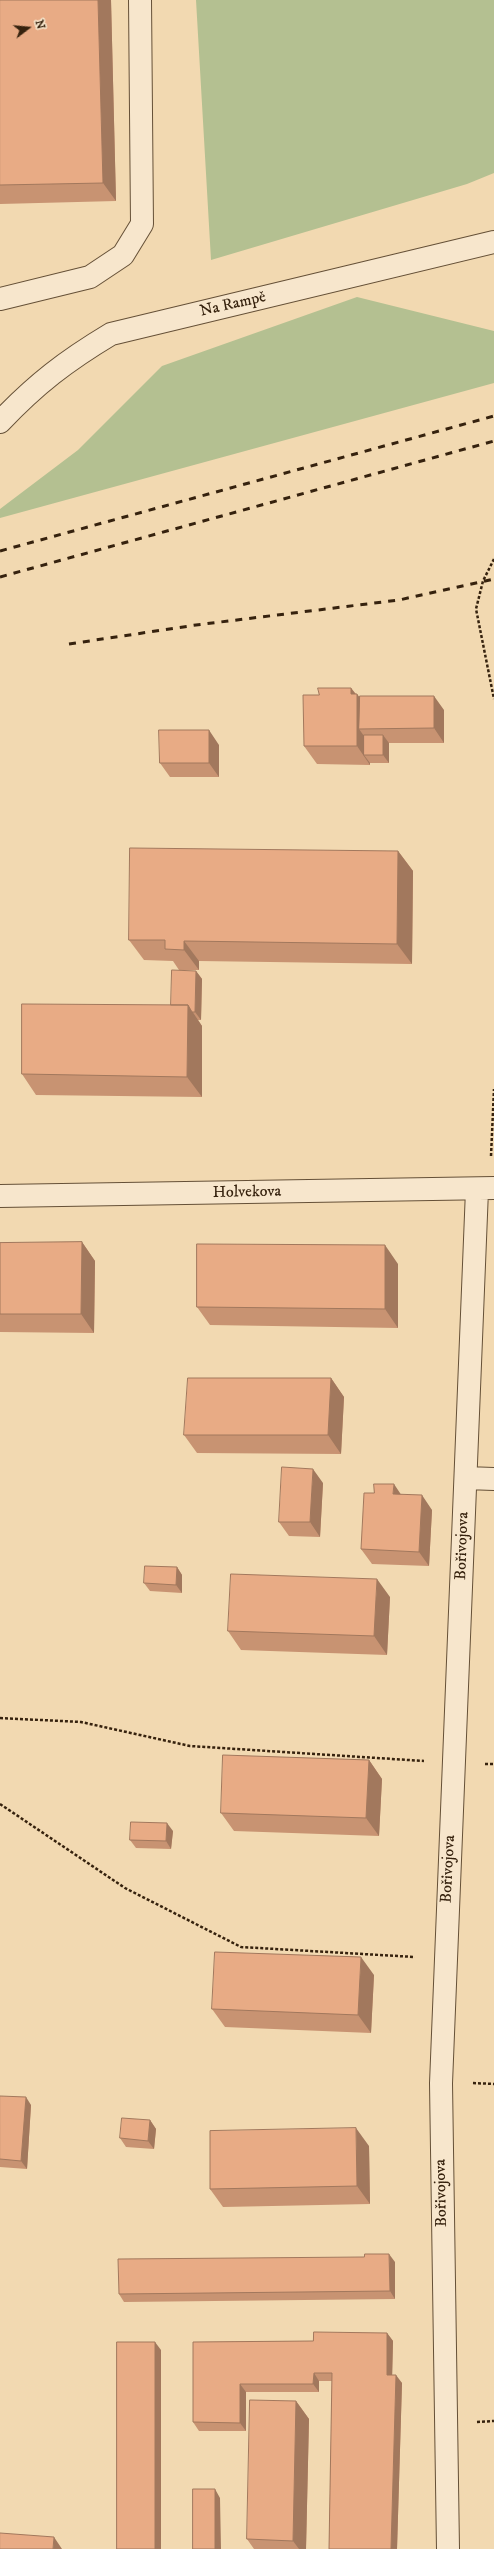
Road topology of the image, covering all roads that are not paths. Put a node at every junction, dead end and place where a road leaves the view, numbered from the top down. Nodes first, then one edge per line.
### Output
1 (140, 0) edge
2 (494, 242) edge
3 (0, 299) edge
4 (0, 422) edge
5 (487, 1189) edge
6 (0, 1196) edge
7 (466, 1478) junction
8 (494, 1479) edge
9 (448, 2549) edge

1 - 3 street
2 - 4 street, Na Rampě
5 - 6 street, Holvekova
5 - 7 street, Bořivojova
7 - 8 street
7 - 9 street, Bořivojova

